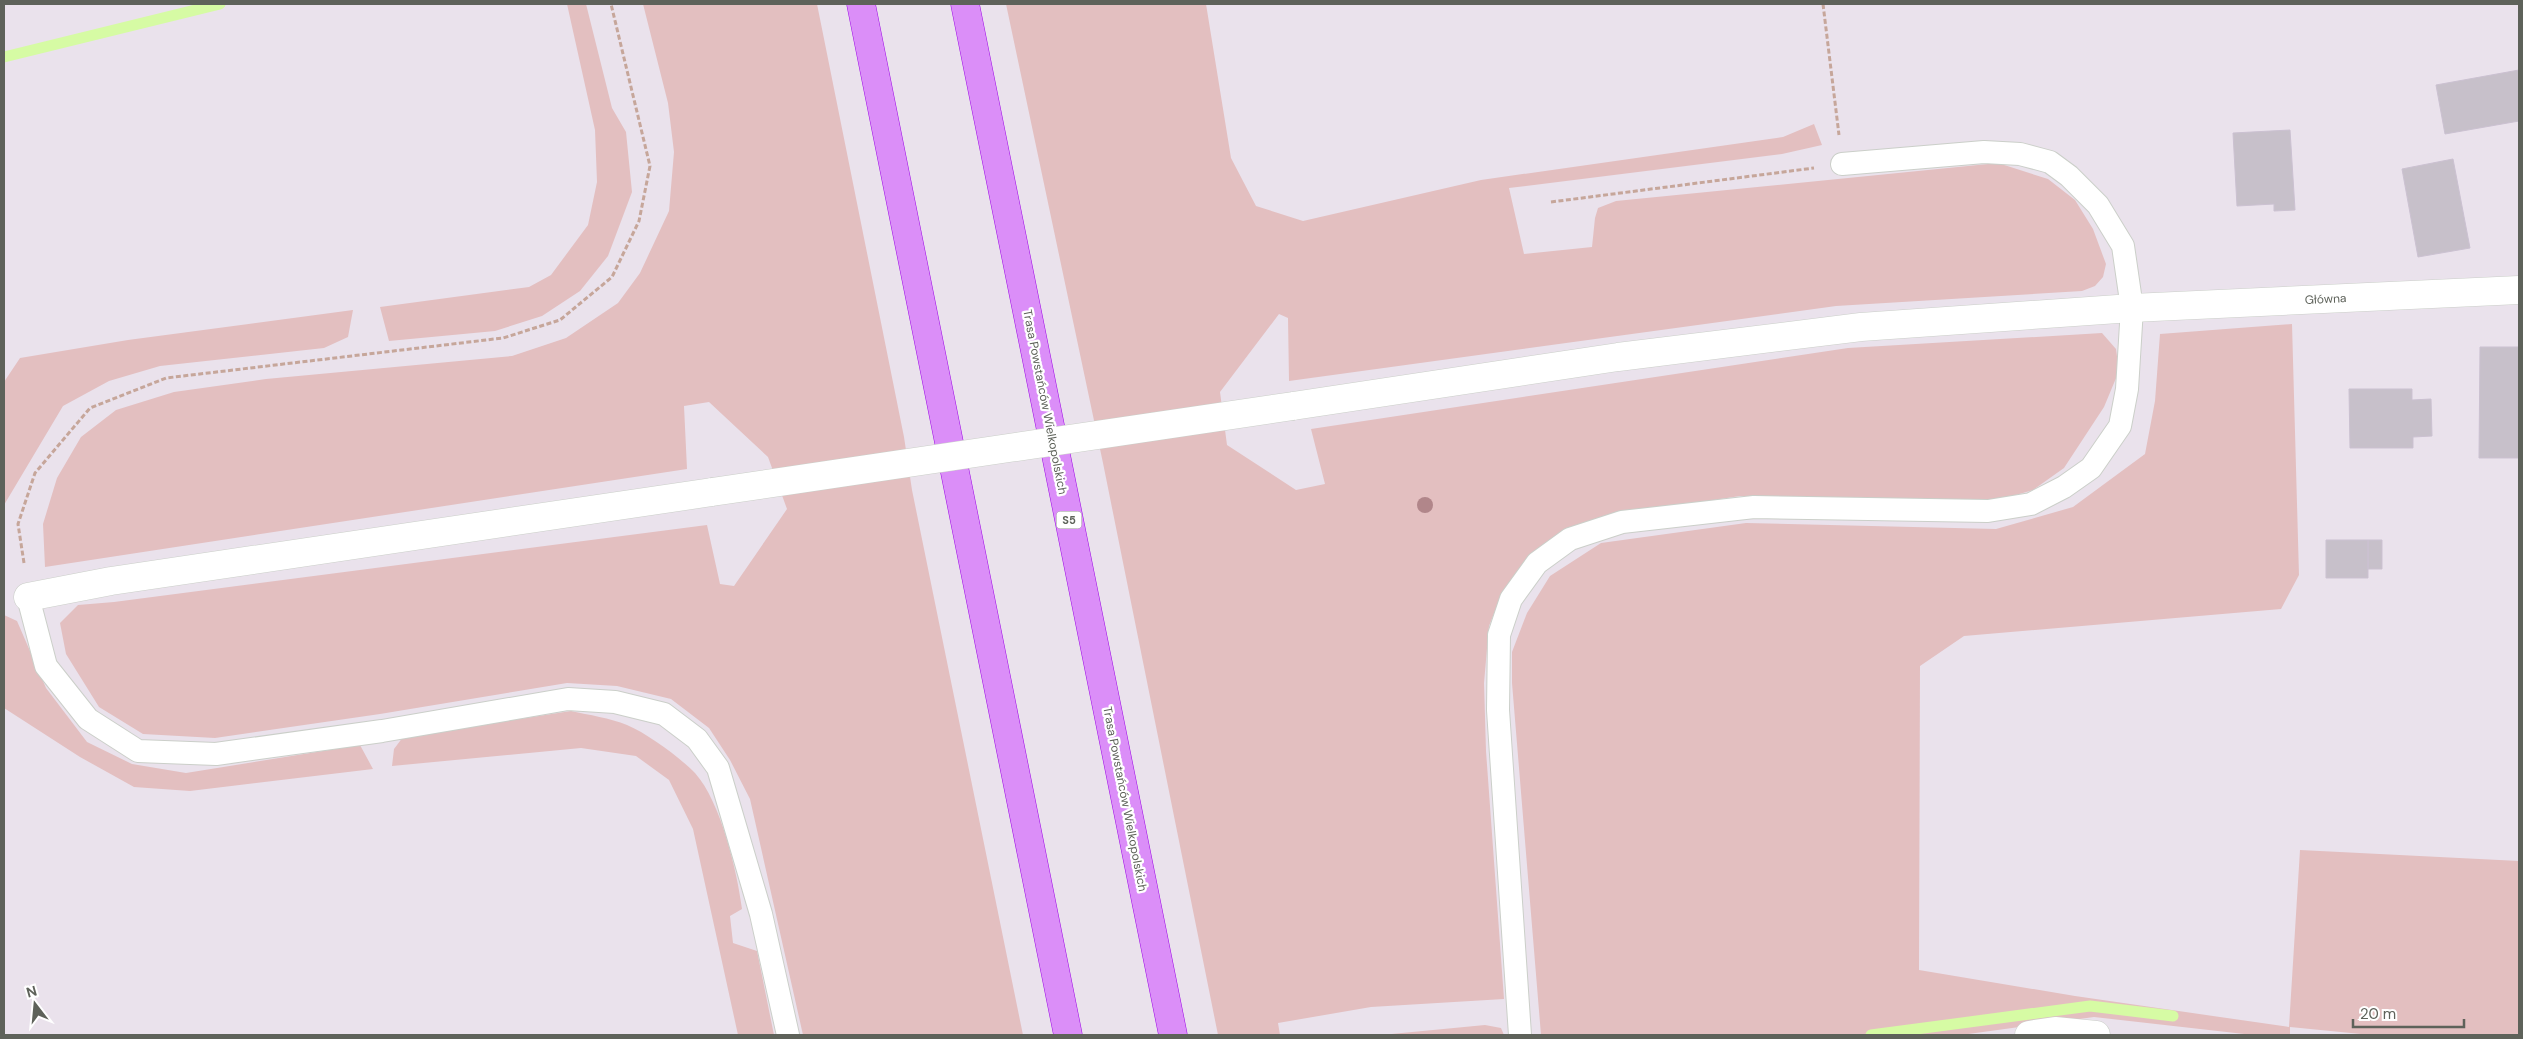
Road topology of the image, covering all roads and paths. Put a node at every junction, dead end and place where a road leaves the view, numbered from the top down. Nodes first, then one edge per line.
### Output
1 (611, 4) edge
2 (860, 4) edge
3 (964, 4) edge
4 (1823, 4) edge
5 (1842, 164) junction
6 (1552, 202) dead end
7 (2519, 290) edge
8 (2132, 308) junction
9 (28, 597) junction
10 (788, 1035) edge
11 (1068, 1035) edge
12 (1173, 1035) edge
13 (1520, 1035) edge
14 (2029, 1035) edge
15 (2096, 1035) edge

1 - 9 path
2 - 11 highway
3 - 12 highway, Trasa Powstańców Wielkopolskich / S5
4 - 5 path
5 - 6 path
5 - 8 lane
7 - 8 street, Główna
8 - 9 street, Główna, bridge
8 - 13 lane
9 - 10 lane
14 - 15 street

